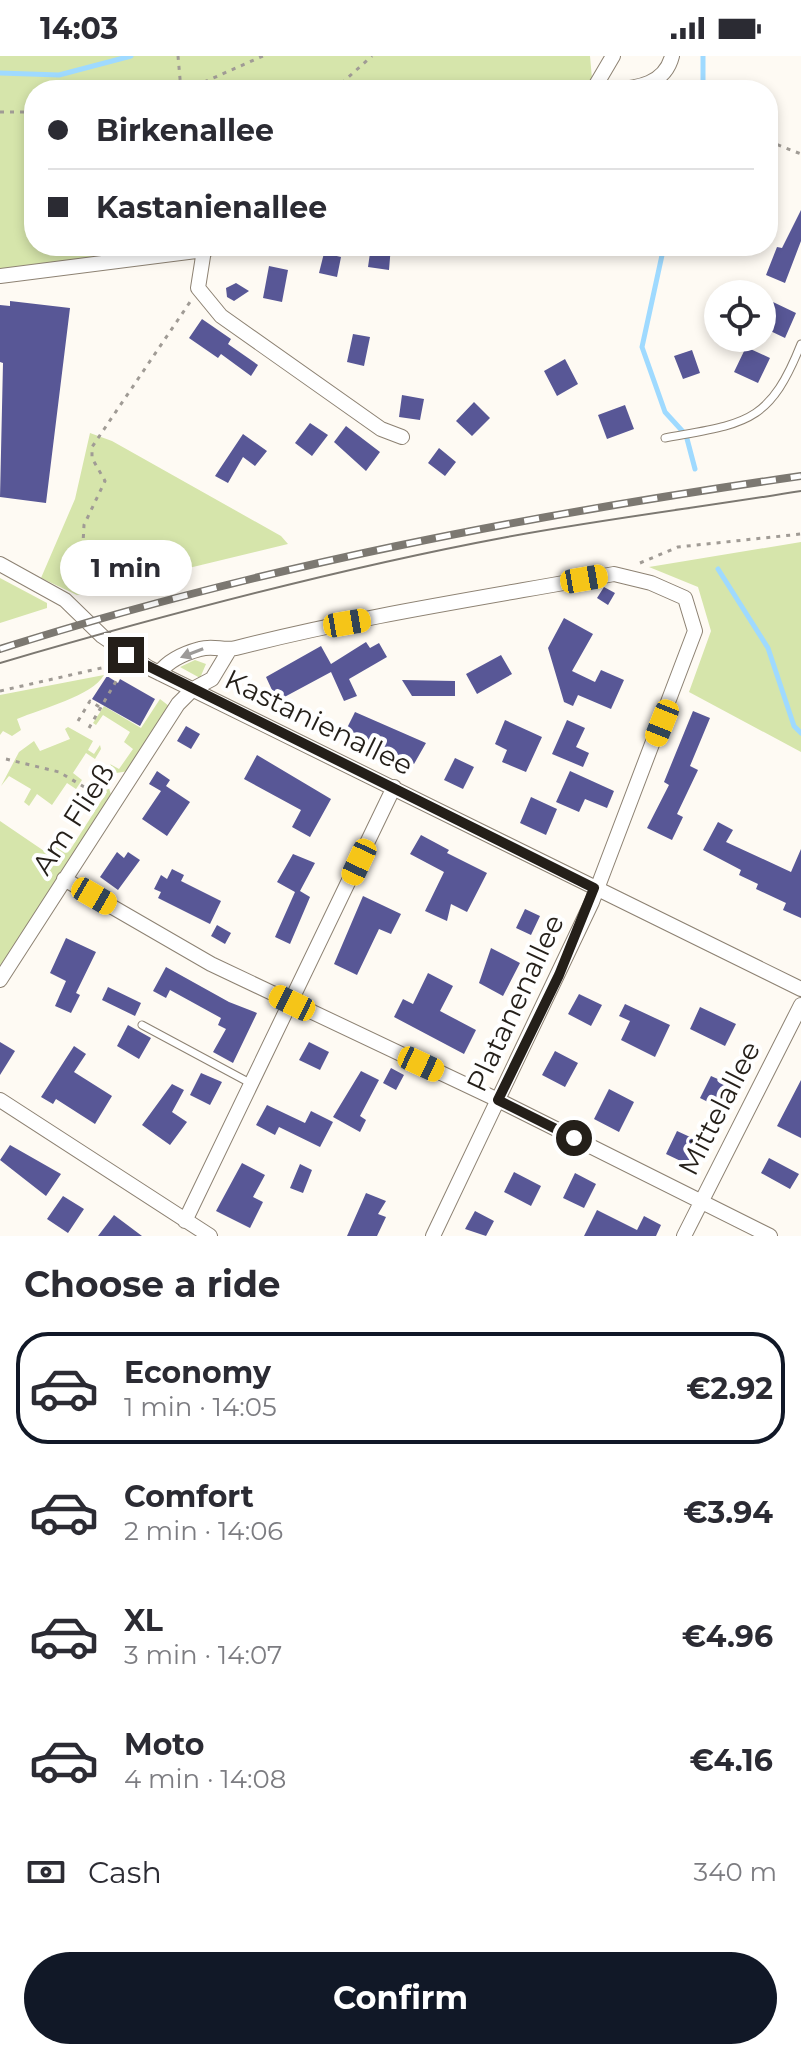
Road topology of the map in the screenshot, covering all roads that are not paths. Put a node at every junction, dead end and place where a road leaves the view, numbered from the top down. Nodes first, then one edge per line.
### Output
1 (613, 56) edge
2 (672, 56) edge
3 (599, 80) edge
4 (657, 80) edge
5 (157, 256) edge
6 (203, 256) edge
7 (0, 276) edge
8 (801, 344) edge
9 (402, 437) dead end
10 (665, 438) dead end
11 (0, 564) edge
12 (230, 649) junction
13 (159, 673) junction
14 (193, 689) junction
15 (394, 787) junction
16 (64, 879) junction
17 (594, 888) junction
18 (0, 980) edge
19 (801, 989) edge
20 (292, 1003) junction
21 (801, 1005) edge
22 (142, 1025) dead end
23 (252, 1084) junction
24 (0, 1100) edge
25 (498, 1100) junction
26 (700, 1201) junction
27 (185, 1221) junction
28 (210, 1236) edge
29 (433, 1236) edge
30 (684, 1236) edge
31 (770, 1236) edge

1 - 3 street
2 - 4 street
5 - 7 street
6 - 9 street
8 - 10 lane
11 - 13 street, Kastanienallee
12 -> 13 street, Platanenallee
12 - 14 street, Am Fließ
12 - 17 street, Platanenallee
13 - 14 street, Kastanienallee
14 - 15 street, Kastanienallee
14 - 16 street, Am Fließ
15 - 17 street, Kastanienallee
15 - 20 street
16 - 18 street, Am Fließ
16 - 20 street
17 - 19 street, Kastanienallee
17 - 25 street, Platanenallee
20 - 23 street
20 - 25 street
21 - 26 street, Mittelallee
22 - 23 lane
23 - 27 street
24 - 27 street
25 - 26 street
25 - 29 street, Platanenallee
26 - 30 street, Mittelallee
26 - 31 street
27 - 28 street

